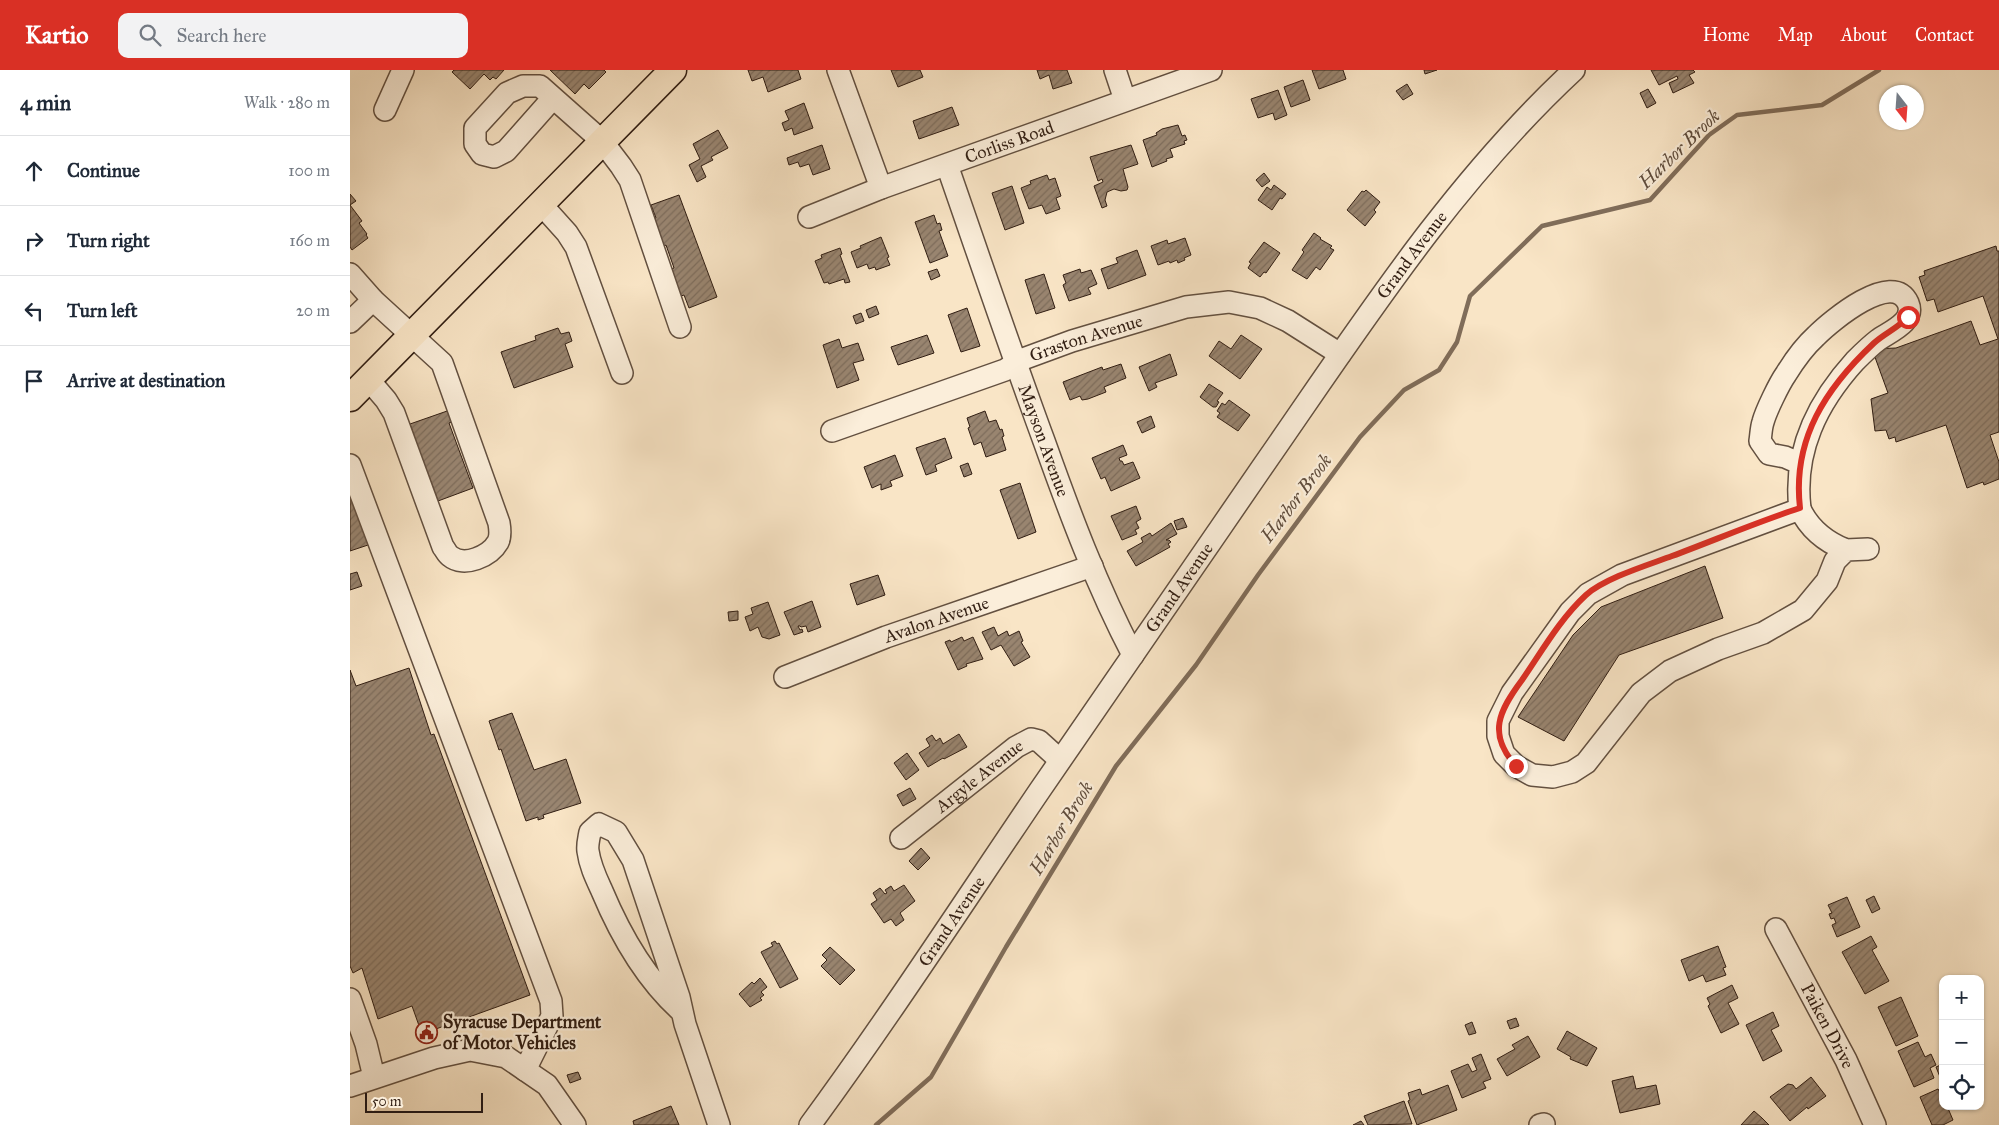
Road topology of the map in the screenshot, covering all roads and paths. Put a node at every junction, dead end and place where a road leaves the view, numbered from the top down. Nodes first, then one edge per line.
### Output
1 (404, 70) edge
2 (673, 70) edge
3 (838, 70) edge
4 (1115, 70) edge
5 (1211, 70) edge
6 (1574, 70) edge
7 (553, 98) dead end
8 (1125, 100) junction
9 (385, 110) dead end
10 (602, 141) junction
11 (947, 165) junction
12 (881, 188) junction
13 (540, 204) junction
14 (808, 217) dead end
15 (352, 281) edge
16 (373, 300) junction
17 (350, 322) edge
18 (680, 327) dead end
19 (412, 336) junction
20 (1340, 354) junction
21 (1016, 364) junction
22 (622, 373) dead end
23 (368, 379) junction
24 (350, 398) edge
25 (832, 432) dead end
26 (1800, 464) junction
27 (350, 465) edge
28 (1800, 508) junction
29 (1868, 549) dead end
30 (1846, 550) junction
31 (1092, 566) junction
32 (1133, 655) junction
33 (785, 677) dead end
34 (1060, 760) junction
35 (901, 838) dead end
36 (1776, 930) dead end
37 (350, 999) edge
38 (680, 1010) junction
39 (525, 1070) junction
40 (374, 1077) junction
41 (350, 1086) edge
42 (1871, 1123) edge
43 (574, 1125) edge
44 (719, 1125) edge
45 (810, 1125) edge

1 - 9 street
2 - 10 main road
3 - 12 street
4 - 8 street
5 - 8 street, Corliss Road
6 - 20 street, Grand Avenue
7 - 10 street
8 - 11 street, Corliss Road
10 - 13 main road
10 - 18 street
11 - 12 street, Corliss Road
11 - 21 street, Mayson Avenue
12 - 14 street, Corliss Road
13 - 19 main road
13 - 22 street
15 - 16 street
16 - 17 street
16 - 19 street
19 - 23 main road
19 - 23 street
20 - 21 street, Graston Avenue
20 - 32 street, Grand Avenue
21 - 25 street, Graston Avenue
21 - 31 street, Mayson Avenue
23 - 24 main road
26 - 26 street
26 - 28 street
27 - 39 street
28 - 30 street
28 - 30 street
29 - 30 street
31 - 32 street, Mayson Avenue
31 - 33 street, Avalon Avenue
32 - 34 street, Grand Avenue
34 - 35 street, Argyle Avenue
34 - 45 street, Grand Avenue
36 - 42 street, Paiken Drive
37 - 40 street
38 - 38 street
38 - 44 street
39 - 40 street
39 - 43 street
40 - 41 street

